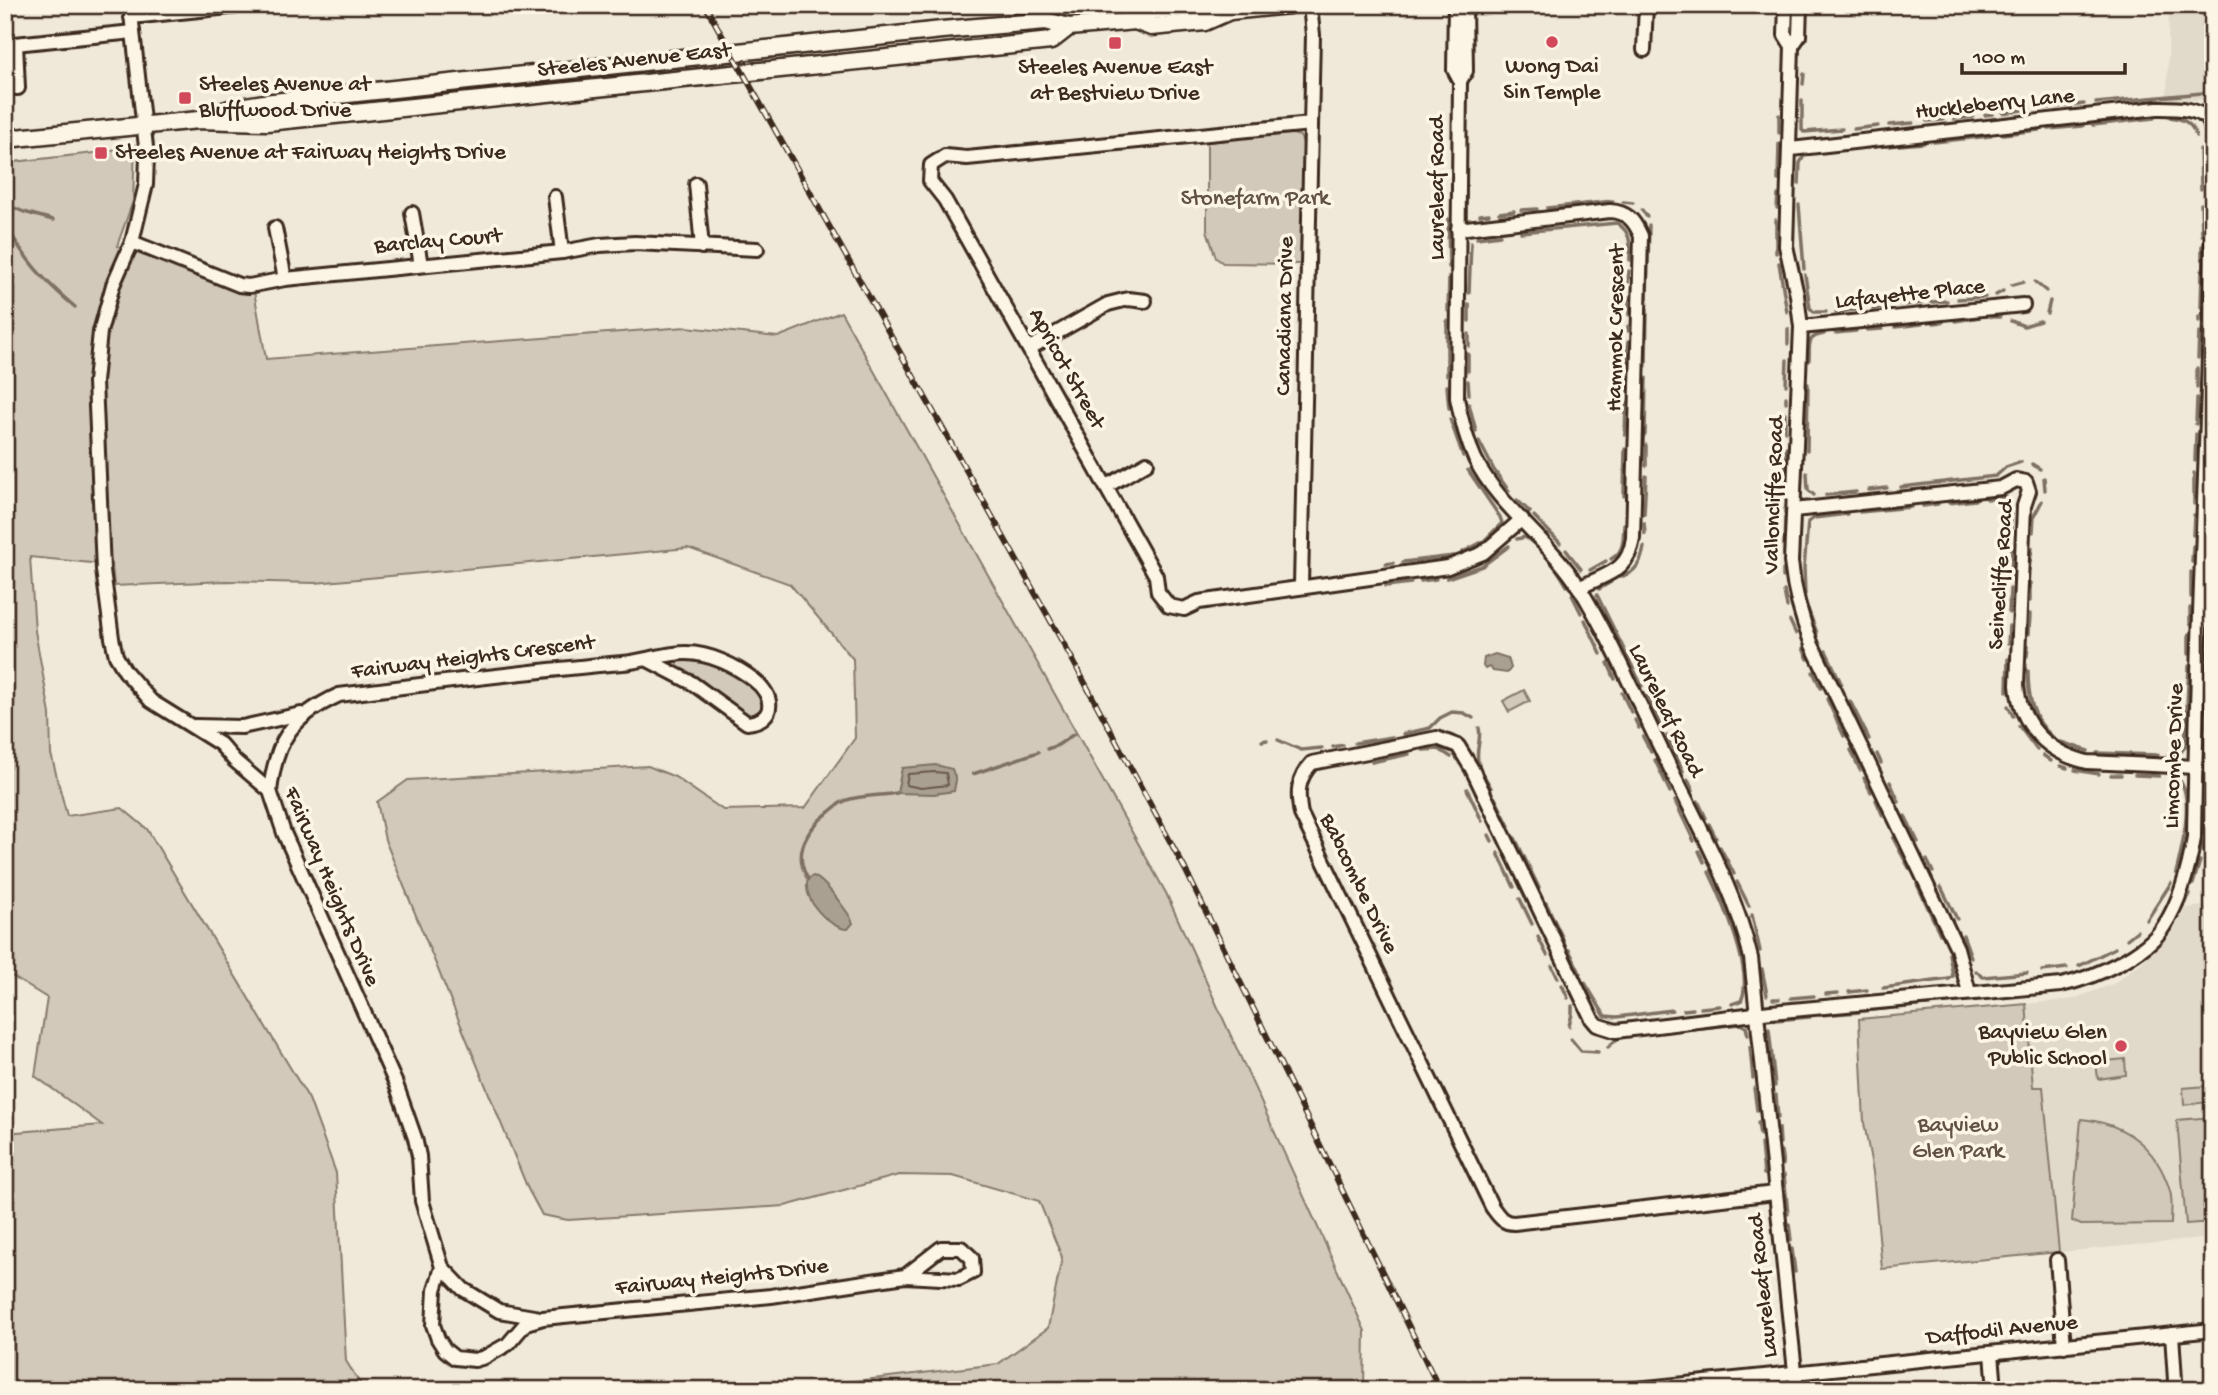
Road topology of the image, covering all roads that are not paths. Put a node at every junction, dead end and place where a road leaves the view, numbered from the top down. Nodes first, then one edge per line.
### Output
1 (249, 5) edge
2 (1289, 5) edge
3 (1310, 5) edge
4 (1455, 5) edge
5 (1465, 5) edge
6 (1646, 5) edge
7 (1786, 5) edge
8 (1800, 5) edge
9 (211, 7) edge
10 (130, 11) edge
11 (1135, 13) edge
12 (133, 32) junction
13 (10, 45) edge
14 (1792, 47) junction
15 (1644, 50) dead end
16 (1460, 81) junction
17 (5, 88) edge
18 (1311, 124) junction
19 (143, 126) junction
20 (5, 139) edge
21 (2213, 146) edge
22 (1791, 149) junction
23 (2213, 156) edge
24 (696, 184) dead end
25 (555, 197) dead end
26 (412, 213) dead end
27 (275, 228) dead end
28 (1458, 229) junction
29 (132, 242) junction
30 (702, 247) junction
31 (757, 249) dead end
32 (562, 252) junction
33 (421, 265) junction
34 (285, 279) junction
35 (1144, 301) dead end
36 (2023, 305) dead end
37 (1801, 327) junction
38 (1030, 348) junction
39 (1147, 463) dead end
40 (1107, 486) junction
41 (1794, 510) junction
42 (1522, 519) junction
43 (1301, 586) junction
44 (1580, 588) junction
45 (648, 660) junction
46 (308, 712) junction
47 (191, 726) junction
48 (2196, 767) junction
49 (270, 792) junction
50 (1969, 992) junction
51 (1756, 1013) junction
52 (1775, 1194) junction
53 (2057, 1260) dead end
54 (442, 1267) junction
55 (905, 1276) junction
56 (543, 1318) junction
57 (2213, 1330) edge
58 (2172, 1334) junction
59 (2064, 1346) junction
60 (1992, 1353) junction
61 (1795, 1373) junction
62 (2176, 1386) edge
63 (1627, 1390) edge
64 (1797, 1390) edge
65 (1995, 1390) edge

1 - 9 street
2 - 11 main road, Steeles Avenue East
3 - 18 street, Canadiana Drive
4 - 16 street, Laureleaf Road
5 - 16 street, Laureleaf Road
6 - 15 street
7 - 14 street, Valloncliffe Road
8 - 14 street, Valloncliffe Road
9 - 10 street
10 - 12 street, Fairway Heights Drive
11 - 19 main road, Steeles Avenue East
12 - 13 street
12 - 19 street, Fairway Heights Drive
13 - 17 street
14 - 22 street, Valloncliffe Road
16 - 28 street, Laureleaf Road
18 - 38 street, Apricot Street
18 - 43 street, Canadiana Drive
19 - 20 main road, Steeles Avenue East
19 - 29 street, Fairway Heights Drive
21 - 22 street, Huckleberry Lane
22 - 37 street, Valloncliffe Road
23 - 48 street, Limcombe Drive
24 - 30 street
25 - 32 street
26 - 33 street
27 - 34 street
28 - 42 street, Laureleaf Road
28 - 44 street, Hammok Crescent
29 - 34 street, Barclay Court
29 - 47 street, Fairway Heights Drive
30 - 31 street, Barclay Court
30 - 32 street, Barclay Court
32 - 33 street, Barclay Court
33 - 34 street, Barclay Court
35 - 38 street
36 - 37 street, Lafayette Place
37 - 41 street, Valloncliffe Road
38 - 40 street, Apricot Street
39 - 40 street
40 - 43 street, Apricot Street
41 - 48 street, Seinecliffe Road
41 - 50 street, Valloncliffe Road
42 - 43 street, Apricot Street
42 - 44 street, Laureleaf Road
44 - 51 street, Laureleaf Road
45 - 45 street, Fairway Heights Crescent
45 - 46 street, Fairway Heights Crescent
46 - 47 street, Fairway Heights Crescent
46 - 49 street, Fairway Heights Crescent
47 - 49 street, Fairway Heights Drive
48 - 50 street, Limcombe Drive
49 - 54 street, Fairway Heights Drive
50 - 51 street, Limcombe Drive
51 - 52 street, Laureleaf Road
51 - 52 street, Babcombe Drive
52 - 61 street, Laureleaf Road
53 - 59 street
54 - 56 street, Fairway Heights Drive
54 - 56 street, Fairway Heights Drive
55 - 55 street, Fairway Heights Drive
55 - 56 street, Fairway Heights Drive
57 - 58 street, Daffodil Avenue
58 - 59 street, Daffodil Avenue
58 - 62 street
59 - 60 street, Daffodil Avenue
60 - 61 street, Daffodil Avenue
60 - 65 street
61 - 63 street, Daffodil Avenue
61 - 64 street, Laureleaf Road

